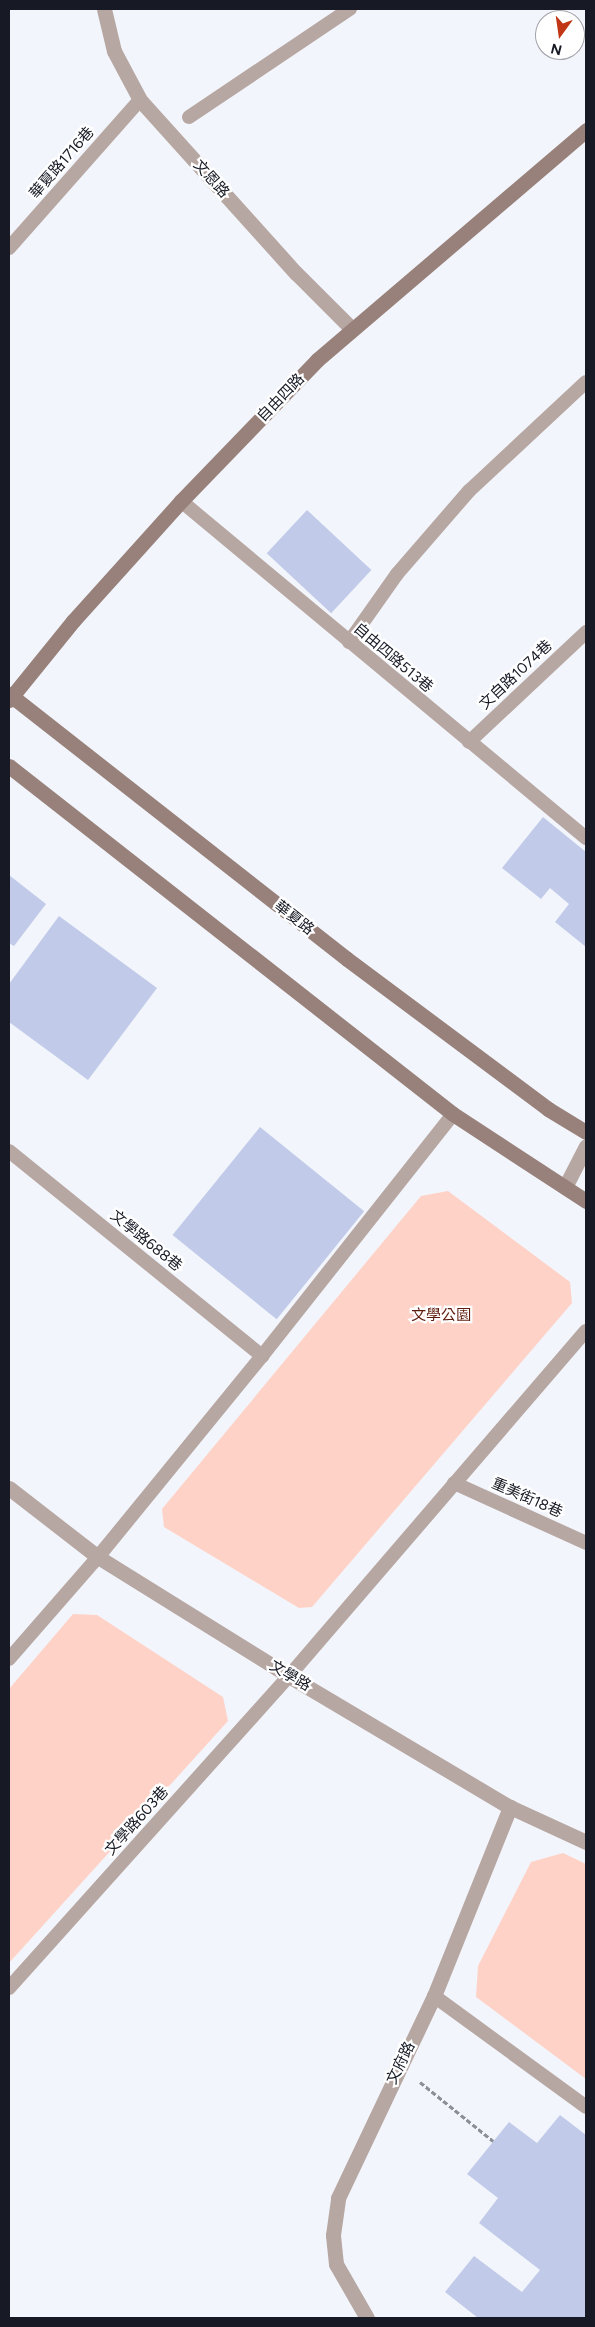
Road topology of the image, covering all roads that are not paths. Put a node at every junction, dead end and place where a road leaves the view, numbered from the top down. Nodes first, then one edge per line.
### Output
1 (104, 9) edge
2 (350, 9) edge
3 (140, 100) junction
4 (188, 117) dead end
5 (586, 130) edge
6 (9, 248) edge
7 (352, 329) junction
8 (586, 382) edge
9 (181, 502) junction
10 (586, 632) edge
11 (348, 642) junction
12 (10, 697) edge
13 (469, 742) junction
14 (9, 766) edge
15 (586, 838) edge
16 (453, 1114) junction
17 (586, 1132) edge
18 (586, 1146) edge
19 (9, 1151) edge
20 (565, 1187) junction
21 (586, 1201) edge
22 (586, 1331) edge
23 (262, 1356) junction
24 (454, 1483) junction
25 (9, 1488) edge
26 (586, 1543) edge
27 (98, 1557) junction
28 (9, 1659) edge
29 (289, 1676) junction
30 (510, 1807) junction
31 (586, 1842) edge
32 (9, 1988) edge
33 (434, 1996) junction
34 (586, 2107) edge
35 (367, 2318) edge

1 - 3 street, 文恩路
2 - 4 lane
3 - 6 lane, 華夏路1716巷
3 - 7 street, 文恩路
5 - 7 street, 自由四路
7 - 9 street, 自由四路
8 - 11 lane
9 - 11 lane, 自由四路513巷
9 - 12 street, 自由四路
10 - 13 lane, 文自路1074巷
11 - 13 lane, 自由四路513巷
12 - 17 street, 華夏路
13 - 15 lane, 自由四路513巷
14 - 16 street
16 - 20 street
16 - 23 lane
18 - 20 street
19 - 23 lane, 文學路688巷
20 - 21 street
22 - 24 lane, 文學路603巷
23 - 27 lane
24 - 26 lane, 重美街18巷
24 - 29 lane, 文學路603巷
25 - 27 street, 文學路
27 - 28 lane
27 - 29 street, 文學路
29 - 30 street, 文學路
29 - 32 lane, 文學路603巷
30 - 31 street, 文學路
30 - 33 street, 文府路
33 - 34 lane
33 - 35 street, 文府路

